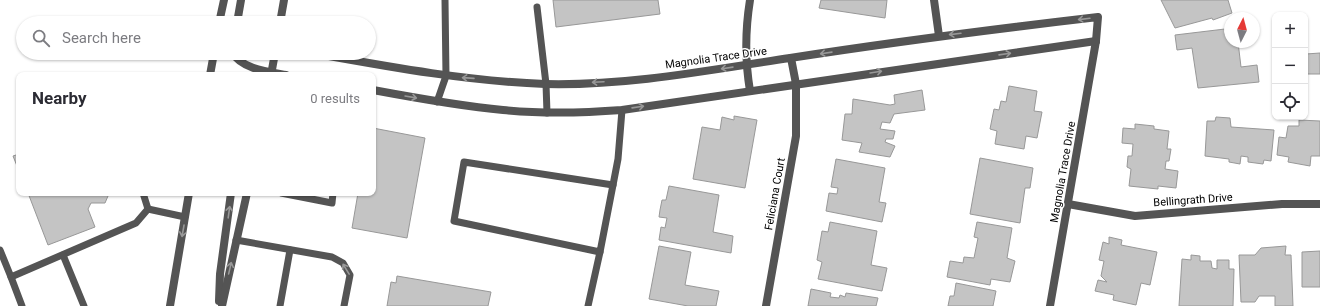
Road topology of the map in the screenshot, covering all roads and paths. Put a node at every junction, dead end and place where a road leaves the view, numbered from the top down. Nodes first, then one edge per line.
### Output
1 (224, 0) edge
2 (241, 0) edge
3 (284, 0) edge
4 (445, 0) edge
5 (750, 0) edge
6 (934, 0) edge
7 (537, 7) dead end
8 (221, 16) edge
9 (238, 16) edge
10 (281, 16) edge
11 (939, 36) junction
12 (1096, 41) junction
13 (790, 58) junction
14 (213, 60) edge
15 (238, 60) edge
16 (274, 60) edge
17 (353, 60) edge
18 (745, 65) junction
19 (211, 72) edge
20 (267, 72) edge
21 (272, 72) edge
22 (446, 76) junction
23 (546, 84) junction
24 (796, 84) junction
25 (376, 91) edge
26 (750, 91) junction
27 (436, 102) junction
28 (622, 110) junction
29 (547, 113) junction
30 (612, 185) junction
31 (144, 196) edge
32 (188, 196) edge
33 (231, 196) edge
34 (246, 196) edge
35 (296, 196) edge
36 (333, 196) edge
37 (1068, 204) junction
38 (1320, 204) edge
39 (148, 209) junction
40 (185, 217) junction
41 (236, 240) junction
42 (0, 250) edge
43 (290, 250) junction
44 (600, 252) junction
45 (63, 255) junction
46 (11, 277) junction
47 (22, 306) edge
48 (84, 306) edge
49 (170, 306) edge
50 (218, 306) edge
51 (222, 306) edge
52 (280, 306) edge
53 (344, 306) edge
54 (588, 306) edge
55 (766, 306) edge
56 (1050, 306) edge

1 - 8 street
2 - 9 street
3 - 10 street
4 - 22 lane
5 - 18 street
6 - 11 street
7 - 23 lane
12 -> 11 street, Magnolia Trace Drive
11 -> 13 street, Magnolia Trace Drive
24 -> 12 street
12 - 37 street, Magnolia Trace Drive
13 - 18 street, Magnolia Trace Drive
13 - 24 street, Feliciana Court
14 - 19 street
15 - 20 street
16 - 21 street
17 - 22 street, Magnolia Trace Drive
18 -> 23 street, Magnolia Trace Drive
18 - 26 street
23 -> 22 street, Magnolia Trace Drive
22 - 27 lane
23 - 29 lane
24 - 26 street
24 - 55 street, Feliciana Court
25 -> 27 street
28 -> 26 street
27 - 29 street
28 - 29 street
28 - 30 lane
30 - 44 lane
30 - 44 lane
31 - 39 lane
32 - 40 street
50 -> 33 street
34 - 41 street
35 - 36 lane
37 - 38 street, Bellingrath Drive
37 - 56 street, Magnolia Trace Drive
39 - 40 lane
39 - 45 lane
40 -> 49 street
41 - 43 lane
51 -> 41 street
42 - 46 lane
43 - 52 lane
53 -> 43 lane
44 - 54 lane
45 - 46 lane
45 - 48 lane
46 - 47 lane

